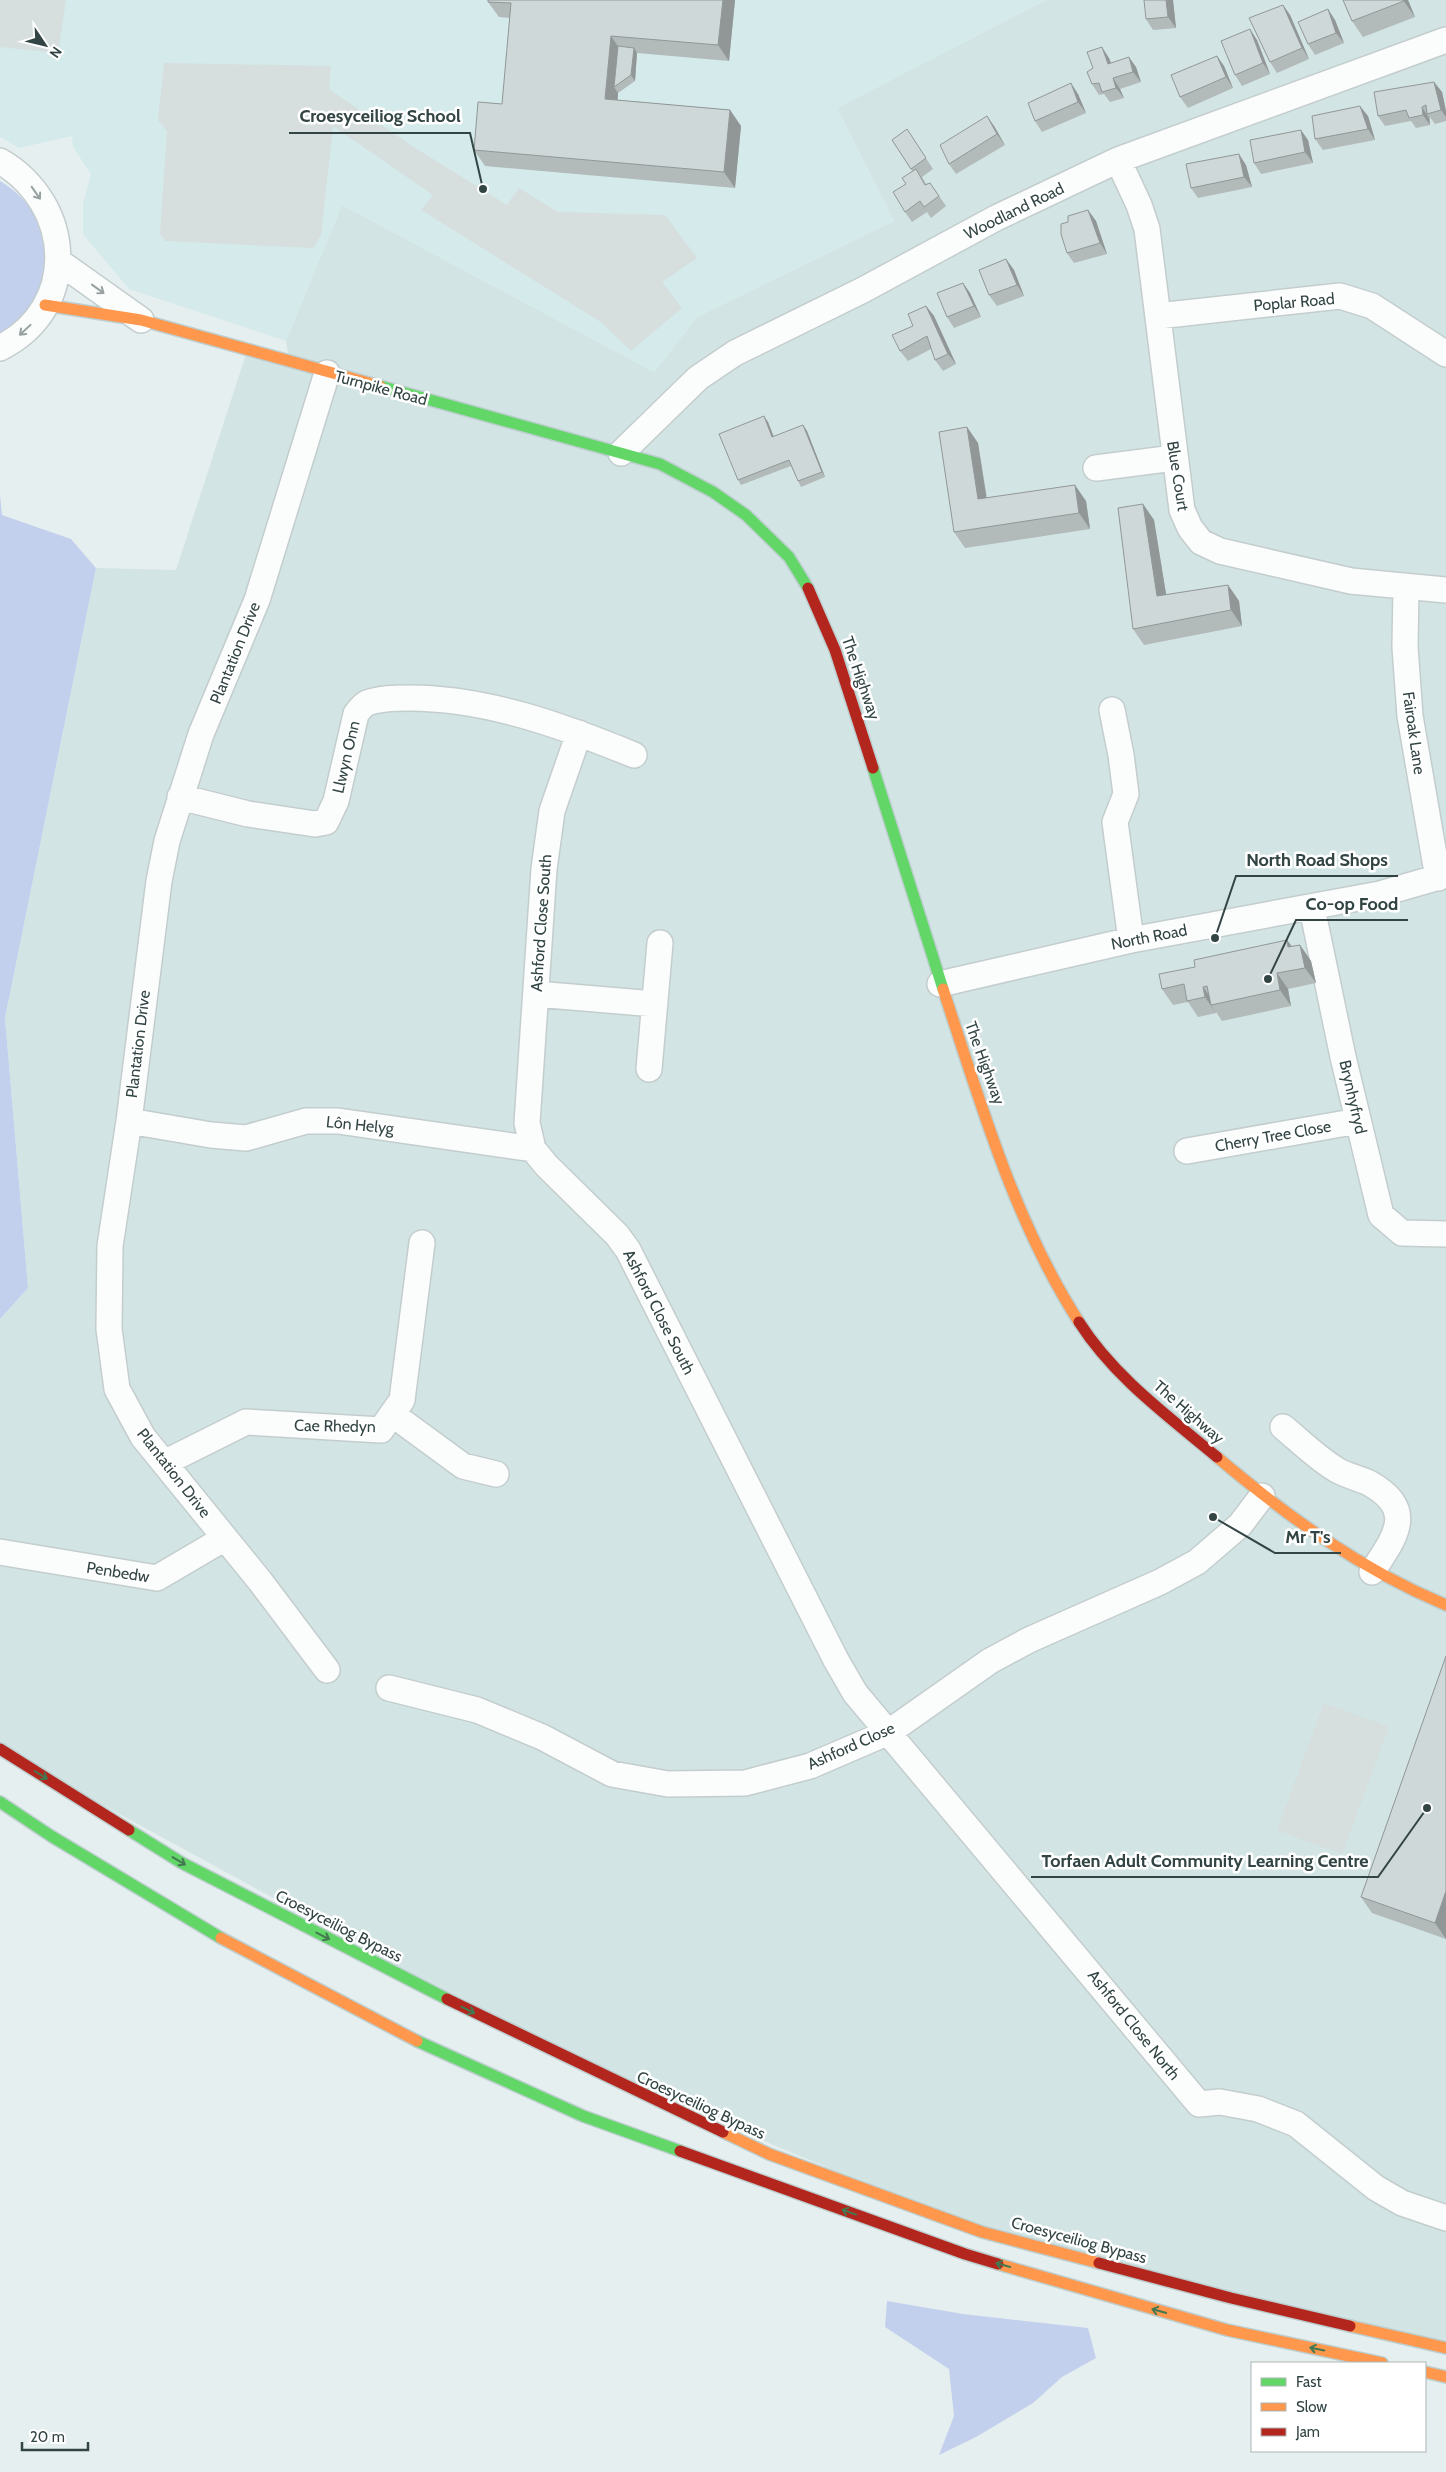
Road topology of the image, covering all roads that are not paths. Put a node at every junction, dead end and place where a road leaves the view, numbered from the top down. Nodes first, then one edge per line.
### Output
1 (1446, 40) edge
2 (1118, 160) junction
3 (0, 161) edge
4 (58, 260) junction
5 (45, 305) junction
6 (1158, 316) junction
7 (141, 320) junction
8 (0, 348) edge
9 (1446, 354) edge
10 (327, 373) junction
11 (621, 452) junction
12 (1174, 458) junction
13 (1096, 468) dead end
14 (1406, 587) junction
15 (1446, 590) edge
16 (1112, 710) dead end
17 (579, 732) junction
18 (634, 755) dead end
19 (180, 797) junction
20 (1442, 877) edge
21 (1312, 908) junction
22 (1131, 940) junction
23 (660, 943) dead end
24 (940, 984) junction
25 (536, 994) junction
26 (655, 1004) junction
27 (649, 1069) dead end
28 (129, 1121) junction
29 (1358, 1121) junction
30 (533, 1149) junction
31 (1187, 1151) dead end
32 (1446, 1234) edge
33 (422, 1243) dead end
34 (392, 1414) junction
35 (1283, 1426) dead end
36 (164, 1463) junction
37 (496, 1474) dead end
38 (1262, 1496) junction
39 (225, 1538) junction
40 (0, 1552) edge
41 (1372, 1572) junction
42 (1446, 1605) edge
43 (327, 1670) dead end
44 (389, 1688) dead end
45 (889, 1732) junction
46 (0, 1749) edge
47 (0, 1802) edge
48 (1446, 2218) edge
49 (1446, 2348) edge
50 (1377, 2362) edge
51 (1426, 2372) edge
52 (1446, 2377) edge

1 - 2 street, Woodland Road
2 - 6 street, Blue Court
2 - 11 street, Woodland Road
3 -> 4 street
4 - 5 street
4 -> 7 street, Turnpike Road
5 - 7 main road, Turnpike Road
5 -> 8 street
6 - 9 street, Poplar Road
6 - 12 street, Blue Court
7 - 10 main road, Turnpike Road
10 - 11 main road, Turnpike Road
10 - 19 street, Plantation Drive
11 - 24 main road, The Highway
12 - 13 street
12 - 14 street, Blue Court
14 - 15 street, Blue Court
14 - 20 street, Fairoak Lane
16 - 22 street
17 - 18 street, Llwyn Onn
17 - 19 street, Llwyn Onn
17 - 25 street, Ashford Close South
19 - 28 street, Plantation Drive
20 - 21 street, North Road
21 - 22 street, North Road
21 - 29 street, Brynhyfryd
22 - 24 street, North Road
23 - 26 street
24 - 38 main road, The Highway
25 - 26 street
25 - 30 street, Ashford Close South
26 - 27 street
28 - 30 street, Lôn Helyg
28 - 36 street, Plantation Drive
29 - 31 street, Cherry Tree Close
29 - 32 street, Brynhyfryd
30 - 45 street, Ashford Close South
33 - 34 street, Cae Rhedyn
34 - 36 street, Cae Rhedyn
34 - 37 street
35 - 41 street
36 - 39 street, Plantation Drive
38 - 41 main road, The Highway
38 - 45 street, Ashford Close
39 - 40 street, Penbedw
39 - 43 street, Plantation Drive
41 - 42 main road, The Highway
44 - 45 street, Ashford Close
45 - 48 street, Ashford Close North
46 -> 49 main road, Croesyceiliog Bypass
50 -> 47 main road
51 - 52 main road

